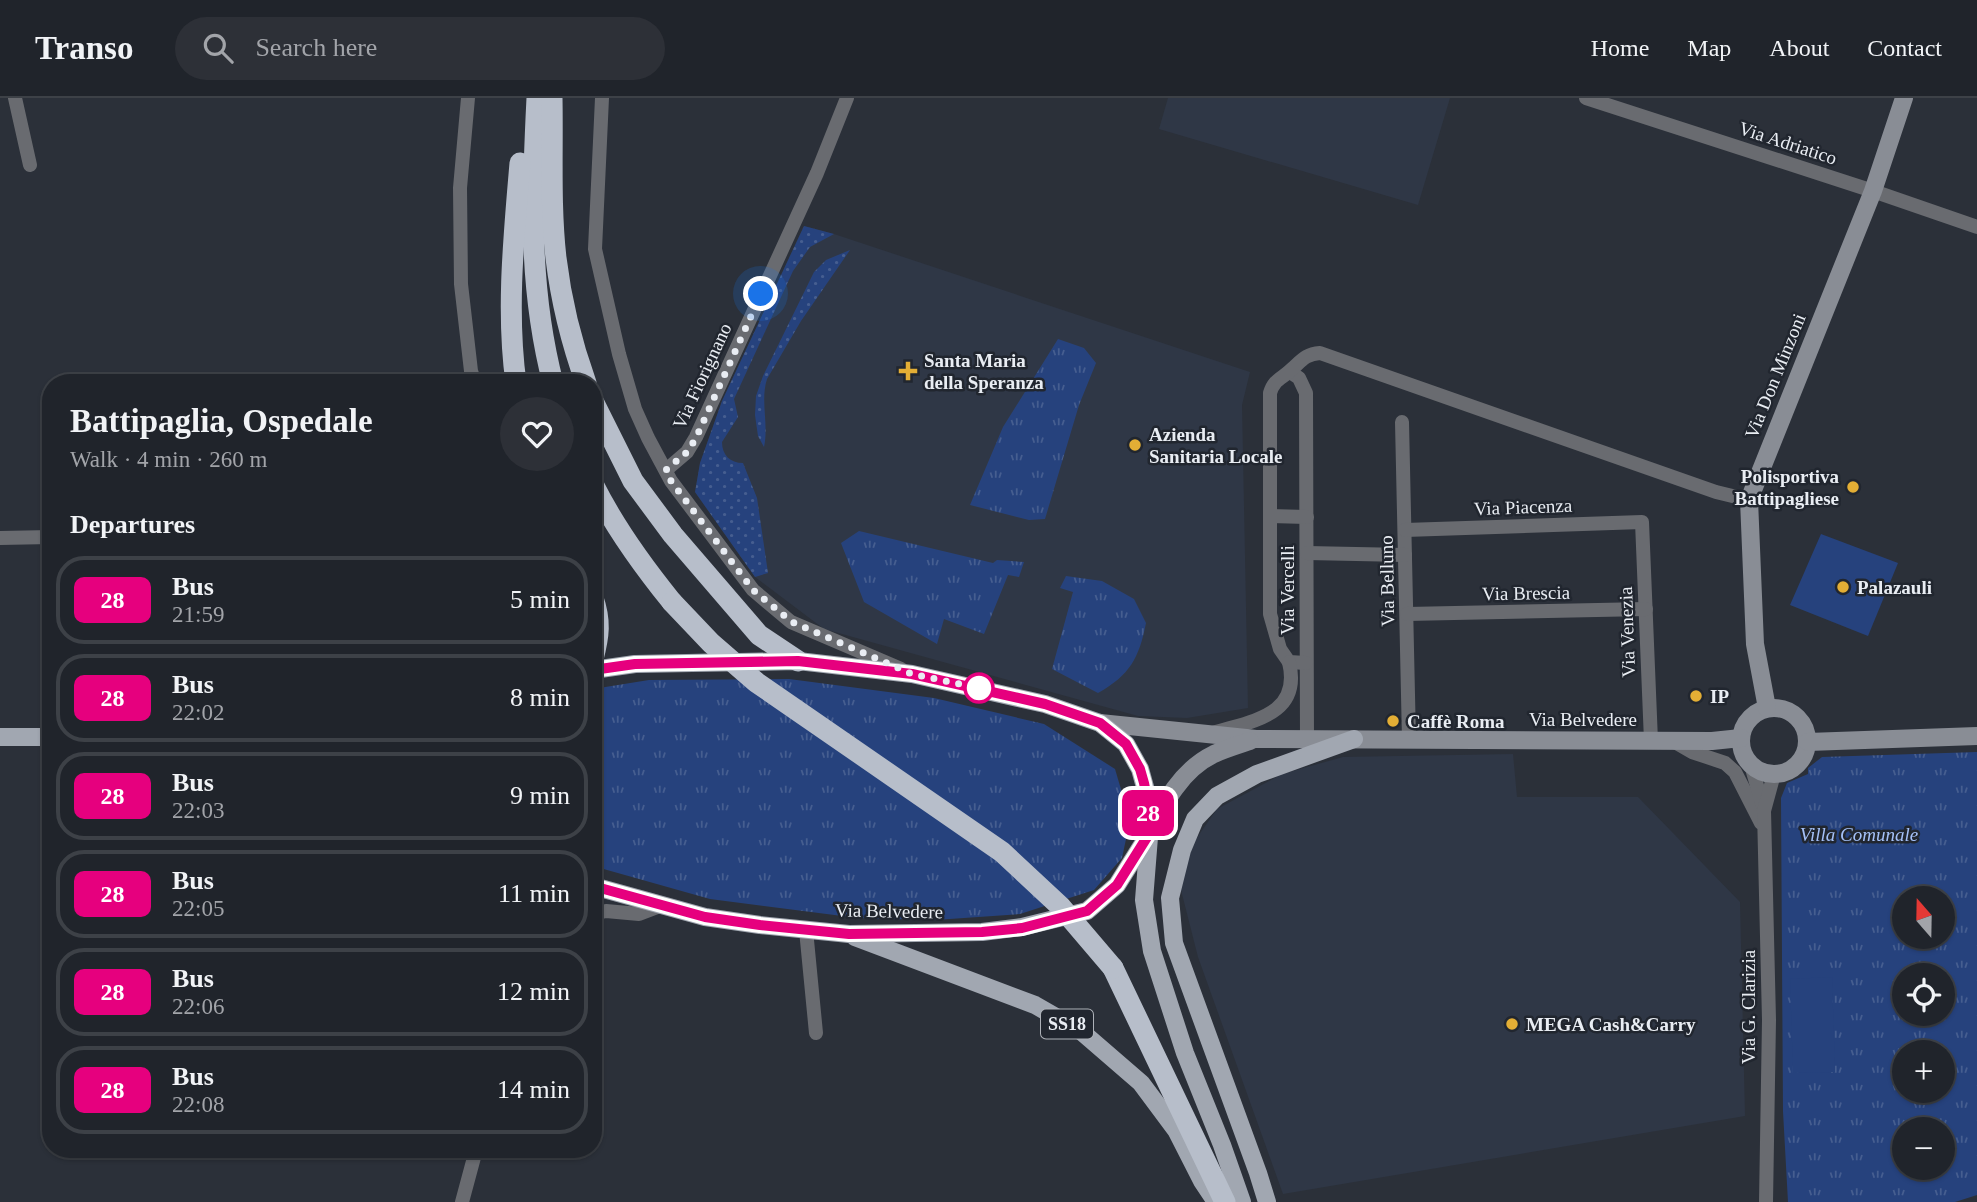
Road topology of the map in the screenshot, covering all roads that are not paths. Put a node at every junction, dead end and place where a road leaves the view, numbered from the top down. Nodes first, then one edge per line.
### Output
1 (15, 98) edge
2 (468, 98) edge
3 (525, 98) edge
4 (537, 98) edge
5 (552, 98) edge
6 (602, 98) edge
7 (848, 98) edge
8 (1586, 98) edge
9 (1904, 98) edge
10 (30, 165) dead end
11 (1873, 191) junction
12 (1977, 228) edge
13 (1290, 372) junction
14 (472, 374) edge
15 (515, 374) edge
16 (551, 374) edge
17 (583, 374) edge
18 (602, 419) edge
19 (1402, 422) dead end
20 (669, 475) junction
21 (1749, 500) junction
22 (602, 501) edge
23 (1270, 516) junction
24 (1307, 517) junction
25 (1642, 522) joint
26 (1405, 530) junction
27 (42, 537) edge
28 (0, 538) edge
29 (1307, 553) junction
30 (1405, 555) junction
31 (1646, 609) junction
32 (1407, 614) junction
33 (798, 661) junction
34 (1289, 662) junction
35 (1306, 663) junction
36 (602, 669) edge
37 (912, 674) junction
38 (1767, 708) junction
39 (1100, 723) junction
40 (1208, 734) junction
41 (1977, 736) edge
42 (0, 737) edge
43 (42, 737) edge
44 (1741, 738) junction
45 (1256, 739) junction
46 (1307, 739) junction
47 (1354, 739) junction
48 (1409, 740) junction
49 (1651, 741) junction
50 (1673, 741) junction
51 (1808, 742) junction
52 (1751, 765) junction
53 (1774, 774) junction
54 (1764, 811) junction
55 (1764, 829) junction
56 (1149, 834) junction
57 (602, 889) edge
58 (660, 906) junction
59 (602, 912) edge
60 (806, 930) junction
61 (849, 934) junction
62 (816, 1033) dead end
63 (474, 1158) edge
64 (462, 1202) edge
65 (1216, 1202) edge
66 (1225, 1202) edge
67 (1242, 1202) edge
68 (1267, 1202) edge
69 (1766, 1202) edge

1 - 10 street
2 - 14 street
3 - 15 highway
4 - 16 highway
5 - 17 highway
6 - 20 street
7 - 20 street, Via Fiorignano
8 - 11 street, Via Adriatico
9 - 11 main road, Via Don Minzoni
11 - 12 street, Via Adriatico
11 - 21 main road, Via Don Minzoni
13 - 21 street
13 - 23 street, Via Vercelli
13 - 24 street, Via Vercelli
18 - 33 highway
19 - 26 street, Via Belluno
20 - 37 street
21 - 38 main road, Via Don Minzoni
22 - 66 highway, bridge
23 - 24 street, Via Vercelli
23 - 34 street, Via Vercelli
24 - 29 street, Via Vercelli
25 - 26 street, Via Piacenza
25 - 31 street, Via Venezia
26 - 30 street, Via Belluno
27 - 28 street
29 - 30 street
29 - 35 street, Via Vercelli
30 - 32 street, Via Belluno
31 - 32 street, Via Brescia
31 - 49 street, Via Venezia
32 - 48 street, Via Belluno
33 - 36 main road, Via Belvedere
33 - 37 main road, Via Belvedere
34 - 35 street, Via Vercelli
34 - 40 street
35 - 46 street, Via Vercelli
37 - 39 main road, Via Belvedere
38 - 44 main road
38 - 51 main road
39 - 40 main road, Via Belvedere
39 - 56 main road, Via Belvedere
40 - 45 main road, Via Belvedere
41 - 51 main road
42 - 43 main road
44 - 50 main road, Via Belvedere
44 - 52 main road
45 - 46 main road, Via Belvedere
45 - 56 main road, Via Belvedere
46 - 47 main road, Via Belvedere
47 - 48 main road, Via Belvedere
47 - 68 main road
48 - 49 main road, Via Belvedere
49 - 50 main road, Via Belvedere
50 - 55 street
51 - 53 main road
52 - 53 main road
52 - 54 street, Via G. Clarizia
53 - 54 street, Via G. Clarizia
54 - 55 street, Via G. Clarizia
55 - 69 street, Via G. Clarizia
56 - 61 main road, Via Belvedere / SS18
56 - 67 main road
57 - 58 main road, Via Belvedere / SS18
58 - 59 street
58 - 60 main road, Via Belvedere / SS18
60 - 61 main road, Via Belvedere / SS18
60 - 62 street
61 - 65 main road, SS18
63 - 64 street

